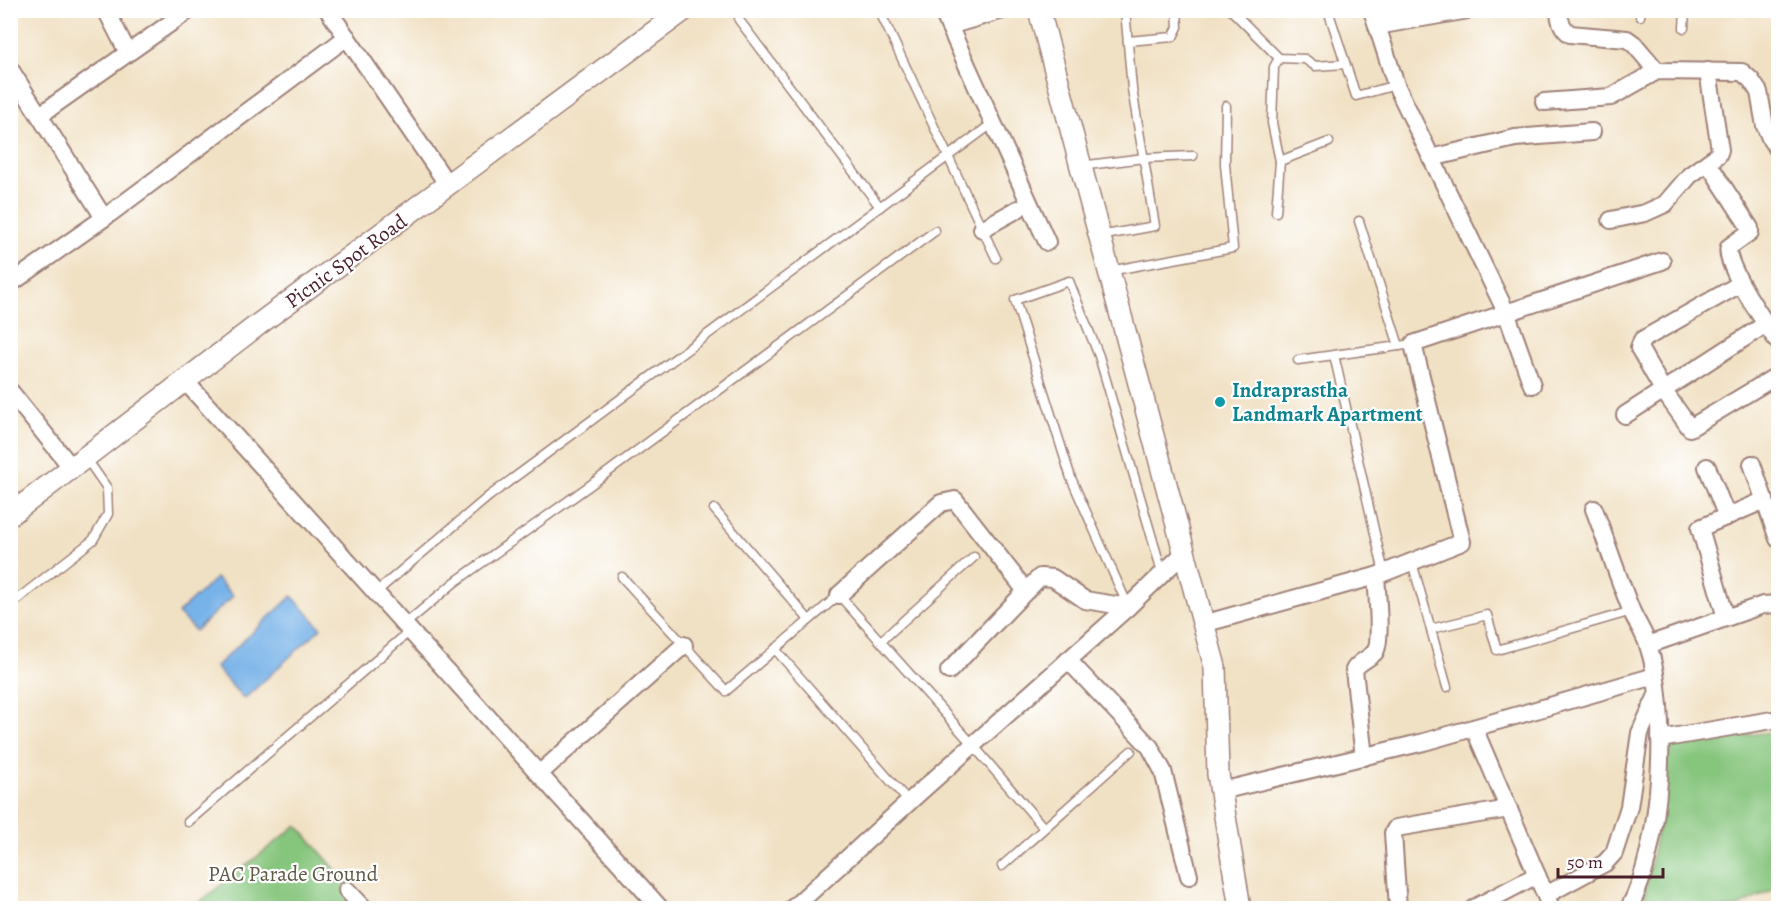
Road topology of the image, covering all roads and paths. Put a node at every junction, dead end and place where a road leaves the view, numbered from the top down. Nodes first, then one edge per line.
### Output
1 (106, 10) edge
2 (189, 10) edge
3 (328, 10) edge
4 (684, 10) edge
5 (879, 10) edge
6 (1003, 10) edge
7 (1039, 10) edge
8 (1125, 10) edge
9 (1177, 10) edge
10 (1231, 10) edge
11 (1328, 10) edge
12 (1468, 10) edge
13 (1560, 10) edge
14 (1685, 10) edge
15 (945, 18) edge
16 (1374, 18) edge
17 (739, 20) dead end
18 (1684, 28) dead end
19 (347, 37) junction
20 (1128, 41) junction
21 (128, 53) junction
22 (1279, 58) junction
23 (1345, 64) junction
24 (10, 69) edge
25 (1708, 70) junction
26 (1656, 71) junction
27 (1395, 85) junction
28 (1544, 102) dead end
29 (1226, 106) dead end
30 (40, 115) junction
31 (994, 123) junction
32 (1592, 132) dead end
33 (1329, 142) dead end
34 (1779, 149) edge
35 (1193, 156) dead end
36 (947, 157) junction
37 (1144, 158) junction
38 (1431, 158) junction
39 (1280, 161) junction
40 (1708, 163) junction
41 (1080, 166) junction
42 (448, 185) junction
43 (880, 207) junction
44 (1018, 209) dead end
45 (1276, 212) dead end
46 (104, 218) junction
47 (1611, 220) dead end
48 (1359, 221) dead end
49 (982, 229) junction
50 (935, 231) dead end
51 (1099, 236) junction
52 (1047, 242) dead end
53 (996, 258) dead end
54 (1662, 261) dead end
55 (1109, 271) junction
56 (10, 284) edge
57 (1740, 284) junction
58 (1506, 312) junction
59 (1766, 324) junction
60 (1779, 342) edge
61 (1406, 345) junction
62 (1334, 355) junction
63 (1298, 360) dead end
64 (1779, 375) edge
65 (185, 381) junction
66 (1532, 385) dead end
67 (1663, 390) junction
68 (10, 391) edge
69 (1625, 415) dead end
70 (79, 463) junction
71 (1752, 464) dead end
72 (1707, 466) dead end
73 (1765, 500) junction
74 (714, 509) dead end
75 (1594, 509) dead end
76 (10, 515) edge
77 (1727, 517) junction
78 (1779, 539) edge
79 (1184, 553) junction
80 (974, 557) dead end
81 (1412, 562) junction
82 (1162, 572) junction
83 (1380, 575) junction
84 (622, 577) dead end
85 (1026, 591) junction
86 (375, 593) junction
87 (839, 595) junction
88 (1779, 604) edge
89 (10, 605) edge
90 (1128, 607) junction
91 (1632, 611) junction
92 (1726, 618) junction
93 (809, 620) junction
94 (1203, 624) junction
95 (407, 628) junction
96 (1431, 629) junction
97 (881, 640) junction
98 (684, 645) junction
99 (1648, 645) junction
100 (775, 649) junction
101 (1068, 660) junction
102 (949, 672) dead end
103 (1655, 676) junction
104 (1448, 687) dead end
105 (1657, 695) junction
106 (1779, 719) edge
107 (1474, 728) junction
108 (1660, 739) junction
109 (973, 745) junction
110 (1131, 751) dead end
111 (1364, 757) junction
112 (539, 774) junction
113 (1221, 791) junction
114 (909, 802) junction
115 (1509, 809) junction
116 (188, 822) dead end
117 (1044, 828) junction
118 (1002, 866) dead end
119 (1537, 875) junction
120 (1189, 876) dead end
121 (347, 890) dead end
122 (1549, 902) edge
123 (364, 909) edge
124 (660, 909) edge
125 (793, 909) edge
126 (1240, 909) edge
127 (1398, 909) edge
128 (1474, 909) edge
129 (1629, 909) edge

1 - 21 street
2 - 21 street
3 - 19 street
4 - 42 street, Picnic Spot Road
5 - 36 lane
6 - 15 street
7 - 41 street
8 - 20 lane
9 - 20 lane
10 - 22 lane
11 - 23 lane
12 - 16 street
13 - 26 street
14 - 18 lane
15 - 31 street
16 - 27 street
17 - 43 lane
19 - 42 street
19 - 46 street
20 - 37 lane
21 - 30 street
22 - 23 lane
22 - 39 lane
23 - 27 lane
24 - 30 street
25 - 26 street
25 - 34 street
25 - 40 street
26 - 28 street
27 - 38 street
29 - 55 lane
30 - 46 street
31 - 36 lane
31 - 52 street
32 - 38 street
33 - 39 lane
35 - 37 lane
36 - 43 lane
36 - 49 lane
37 - 41 lane
37 - 51 lane
38 - 58 street
39 - 45 lane
40 - 47 street
40 - 57 street
41 - 51 street
42 - 65 street, Picnic Spot Road
43 - 86 lane
44 - 49 street
46 - 56 street
48 - 61 lane
49 - 53 lane
50 - 95 lane
51 - 55 street
54 - 58 street
55 - 79 street
57 - 59 street
57 - 67 street
58 - 61 street
58 - 66 street
59 - 60 street
59 - 67 street
61 - 62 lane
61 - 81 street
62 - 63 lane
62 - 83 lane
64 - 67 street
65 - 70 street, Picnic Spot Road
65 - 86 street
67 - 69 street
68 - 70 street
70 - 76 street, Picnic Spot Road
70 - 89 lane
71 - 73 street
72 - 77 street
73 - 77 street
73 - 78 street
74 - 93 lane
75 - 91 street
77 - 92 street
79 - 82 street
79 - 94 street
80 - 97 lane
81 - 83 street
81 - 96 lane
82 - 90 street
82 - 90 lane
83 - 94 street
83 - 111 street
84 - 98 lane
85 - 87 street
85 - 90 street
85 - 102 street
86 - 95 street
87 - 93 lane
87 - 97 lane
88 - 92 street
90 - 101 street
91 - 96 lane
91 - 99 street
92 - 99 street
93 - 100 lane
94 - 113 street
95 - 112 street
95 - 116 lane
96 - 104 lane
97 - 109 lane
98 - 100 lane
98 - 112 street
99 - 103 street
100 - 114 lane
101 - 109 street
101 - 120 street
103 - 105 street
103 - 107 street
105 - 108 street
105 - 122 street
106 - 108 street
107 - 111 street
107 - 115 street
108 - 129 street
109 - 114 street
109 - 117 lane
110 - 117 lane
111 - 113 street
112 - 124 street
113 - 126 street
114 - 125 street
115 - 119 street
115 - 127 street
117 - 118 lane
119 - 122 street
119 - 128 street
121 - 123 street

